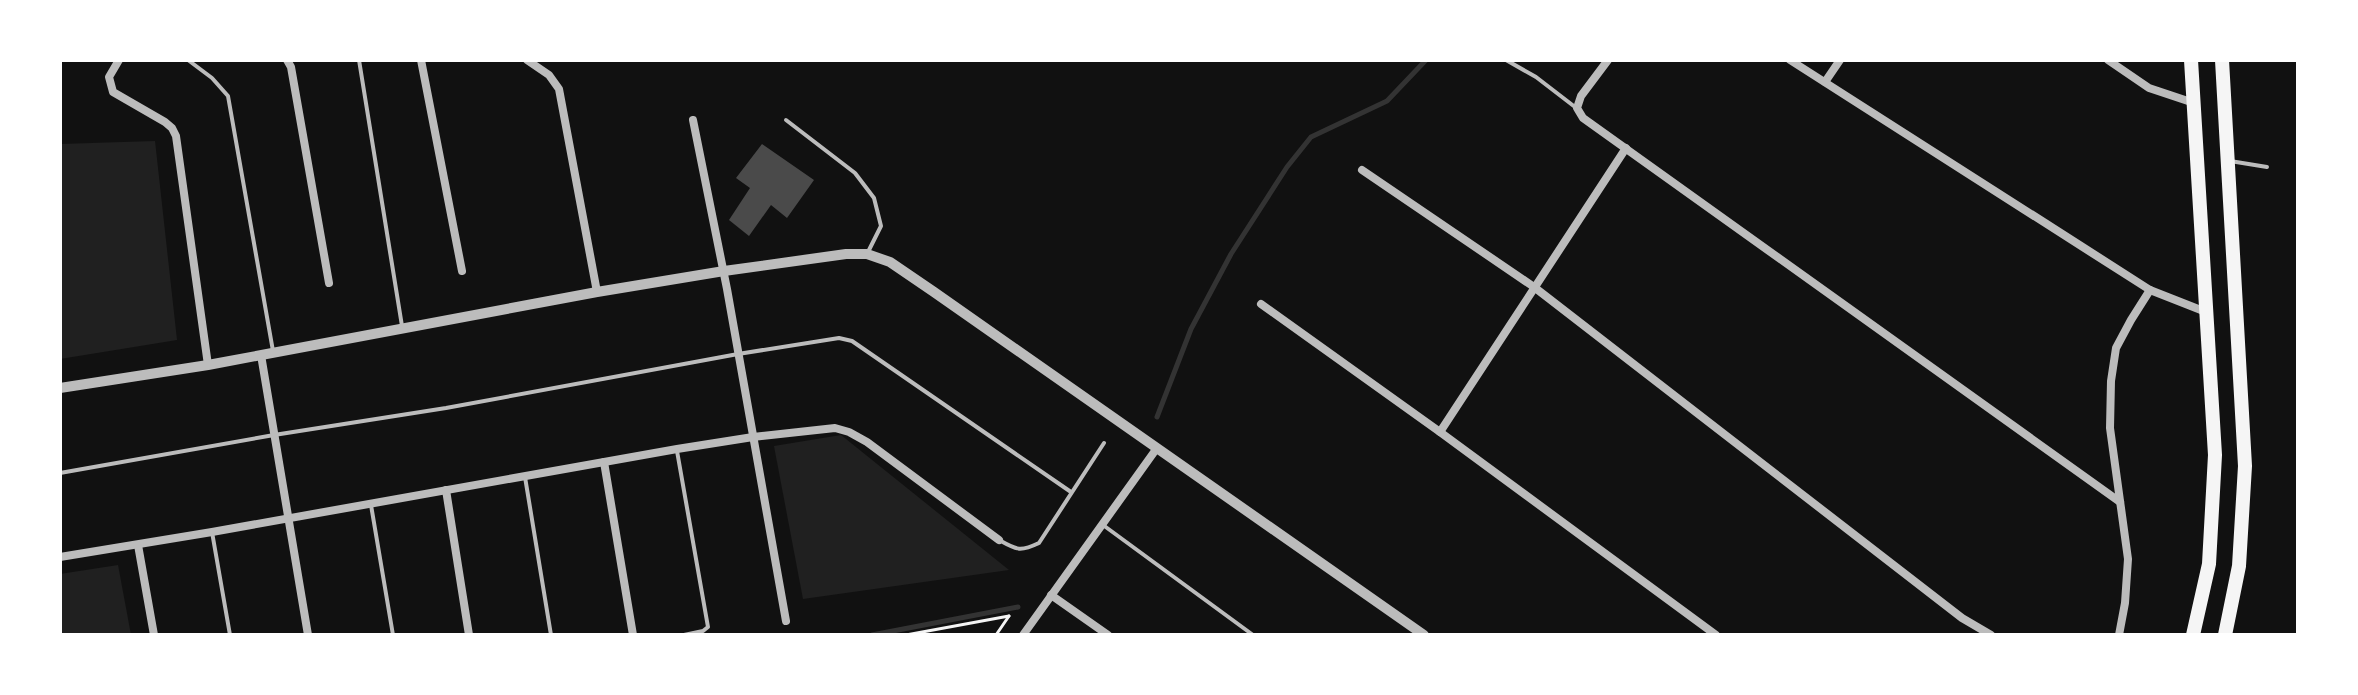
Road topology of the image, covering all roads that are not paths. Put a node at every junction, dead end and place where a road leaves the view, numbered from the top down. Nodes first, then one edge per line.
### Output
1 (119, 60) edge
2 (188, 60) edge
3 (287, 60) edge
4 (359, 60) edge
5 (421, 60) edge
6 (527, 60) edge
7 (1506, 60) edge
8 (1608, 60) edge
9 (1790, 60) edge
10 (1840, 60) edge
11 (2108, 60) edge
12 (2191, 60) edge
13 (2222, 60) edge
14 (1825, 82) junction
15 (2194, 103) junction
16 (1577, 108) junction
17 (693, 120) dead end
18 (786, 120) dead end
19 (1626, 148) junction
20 (2228, 161) junction
21 (2267, 167) dead end
22 (1362, 170) dead end
23 (867, 254) junction
24 (462, 271) dead end
25 (724, 271) junction
26 (329, 283) dead end
27 (1534, 287) junction
28 (2150, 290) junction
29 (597, 292) junction
30 (1261, 304) dead end
31 (2206, 312) junction
32 (402, 328) junction
33 (273, 353) junction
34 (738, 354) junction
35 (261, 355) junction
36 (208, 365) junction
37 (60, 388) edge
38 (1440, 432) junction
39 (274, 435) junction
40 (753, 437) junction
41 (1104, 443) dead end
42 (1157, 448) junction
43 (677, 449) junction
44 (604, 462) junction
45 (60, 473) edge
46 (525, 477) junction
47 (446, 490) junction
48 (1071, 492) junction
49 (2120, 502) junction
50 (370, 503) junction
51 (288, 518) junction
52 (1102, 525) junction
53 (212, 532) junction
54 (999, 540) joint
55 (138, 545) junction
56 (60, 557) edge
57 (1051, 595) junction
58 (786, 621) dead end
59 (154, 635) edge
60 (230, 635) edge
61 (308, 635) edge
62 (393, 635) edge
63 (469, 635) edge
64 (551, 635) edge
65 (633, 635) edge
66 (684, 635) edge
67 (1023, 635) edge
68 (1108, 635) edge
69 (1253, 635) edge
70 (1424, 635) edge
71 (1716, 635) edge
72 (1991, 635) edge
73 (2119, 635) edge
74 (2193, 635) edge
75 (2225, 635) edge

1 - 36 street
2 - 33 lane
3 - 26 street
4 - 32 lane
5 - 24 street
6 - 29 street
7 - 16 lane
8 - 16 street
9 - 14 street
10 - 14 street
11 - 15 street
12 - 15 main road
13 - 20 main road
14 - 28 street
15 - 31 main road
16 - 19 street
17 - 25 street
18 - 23 lane
19 - 27 street
19 - 49 street
20 - 21 lane
20 - 75 main road
22 - 27 street
23 - 25 street
23 - 42 street
25 - 29 street
25 - 34 street
27 - 38 street
27 - 72 street
28 - 31 street
28 - 49 street
29 - 32 street
30 - 38 street
31 - 74 main road
32 - 33 street
33 - 35 street
34 - 39 lane
34 - 40 street
34 - 48 lane
35 - 36 street
35 - 39 street
36 - 37 street
38 - 71 street
39 - 45 lane
39 - 51 street
40 - 43 street
40 - 54 street
40 - 58 street
41 - 48 lane
42 - 52 street
42 - 70 street
43 - 44 street
43 - 66 lane
44 - 46 street
44 - 65 street
46 - 47 street
46 - 64 lane
47 - 50 street
47 - 63 street
48 - 54 lane
49 - 73 street
50 - 51 street
50 - 62 lane
51 - 53 street
51 - 61 street
52 - 57 street
52 - 69 lane
53 - 55 street
53 - 60 lane
55 - 56 street
55 - 59 street
57 - 67 street
57 - 68 street

